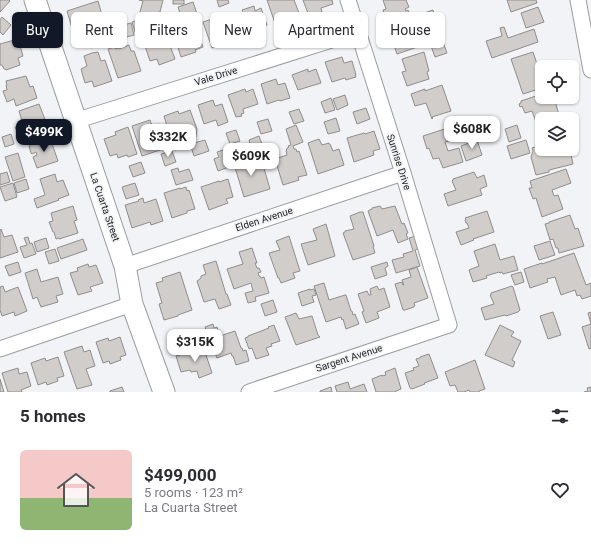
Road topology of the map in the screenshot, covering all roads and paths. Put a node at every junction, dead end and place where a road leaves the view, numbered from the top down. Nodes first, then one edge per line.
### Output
1 (35, 0) edge
2 (348, 0) edge
3 (578, 0) edge
4 (351, 12) edge
5 (306, 48) edge
6 (362, 48) edge
7 (591, 70) edge
8 (75, 121) junction
9 (403, 173) junction
10 (125, 266) junction
11 (132, 304) junction
12 (449, 325) joint
13 (0, 349) edge
14 (164, 392) edge
15 (249, 392) edge

1 - 8 street, La Cuarta Street
2 - 4 street, Sunrise Drive
3 - 7 street
5 - 8 street, Vale Drive
6 - 9 street, Sunrise Drive
8 - 10 street, La Cuarta Street
9 - 10 street, Elden Avenue
9 - 12 street, Sunrise Drive
10 - 11 street, La Cuarta Street
11 - 13 street
11 - 14 street, La Cuarta Street
12 - 15 street, Sargent Avenue

